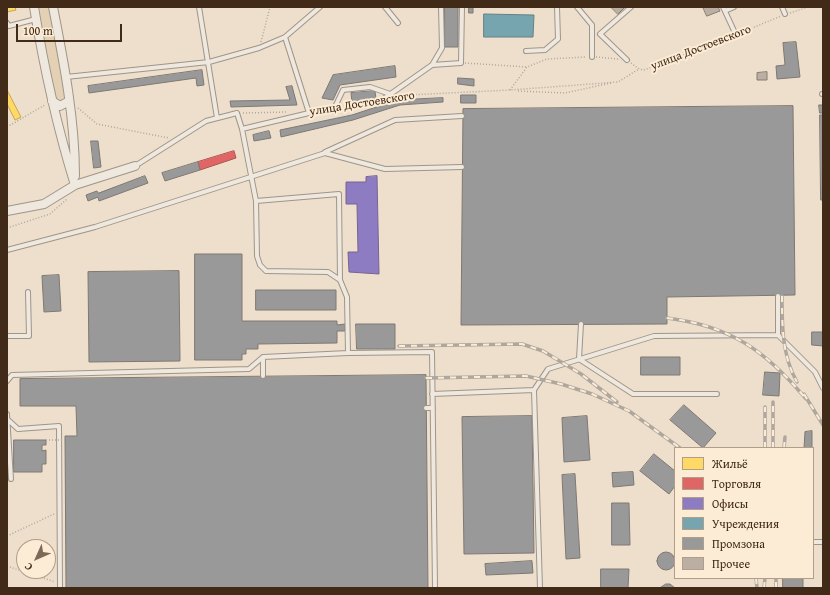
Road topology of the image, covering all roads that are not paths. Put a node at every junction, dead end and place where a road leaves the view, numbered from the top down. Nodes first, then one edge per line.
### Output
1 (34, 7) edge
2 (52, 7) edge
3 (199, 7) edge
4 (320, 7) edge
5 (385, 7) edge
6 (441, 7) edge
7 (462, 7) edge
8 (557, 7) edge
9 (577, 7) edge
10 (631, 7) edge
11 (734, 7) edge
12 (782, 7) edge
13 (724, 9) edge
14 (785, 14) road end
15 (36, 19) junction
16 (398, 23) dead end
17 (8, 24) edge
18 (592, 25) junction
19 (7, 31) edge
20 (600, 34) junction
21 (736, 35) road end
22 (285, 37) junction
23 (526, 51) dead end
24 (592, 57) road end
25 (627, 60) road end
26 (209, 62) junction
27 (432, 65) junction
28 (66, 77) junction
29 (390, 94) junction
30 (382, 100) road end
31 (52, 101) junction
32 (69, 101) junction
33 (333, 110) road end
34 (462, 116) dead end
35 (217, 118) junction
36 (242, 130) junction
37 (325, 153) junction
38 (135, 166) joint
39 (462, 167) dead end
40 (250, 176) junction
41 (75, 185) junction
42 (256, 201) junction
43 (7, 211) edge
44 (7, 250) edge
45 (340, 280) junction
46 (28, 292) dead end
47 (778, 296) dead end
48 (581, 324) dead end
49 (778, 335) junction
50 (7, 336) edge
51 (348, 352) junction
52 (263, 357) junction
53 (579, 359) junction
54 (263, 376) dead end
55 (7, 382) edge
56 (823, 388) edge
57 (534, 390) junction
58 (432, 394) junction
59 (717, 394) dead end
60 (426, 408) dead end
61 (432, 408) junction
62 (7, 414) edge
63 (7, 419) edge
64 (8, 443) edge
65 (11, 479) dead end
66 (60, 586) edge
67 (435, 588) edge
68 (540, 588) edge

1 - 15 street
2 - 28 street
3 - 26 lane
4 - 22 lane
5 - 16 lane
6 - 27 lane
7 - 27 lane
8 - 23 lane
9 - 18 lane
10 - 20 lane
11 - 13 lane
12 - 14 lane
13 - 21 lane
15 - 17 lane
15 - 31 street
17 - 19 lane
18 - 20 lane
18 - 24 lane
20 - 25 lane
22 - 26 lane
22 - 36 lane
26 - 28 lane
26 - 35 lane
27 - 29 lane
28 - 32 street
29 - 30 lane
29 - 33 lane
31 - 32 street
31 - 41 street
32 - 41 street
34 - 37 lane
35 - 36 lane
35 - 38 lane
36 - 40 lane
37 - 39 lane
37 - 40 lane
38 - 41 street
40 - 42 lane
40 - 44 lane
41 - 43 street
42 - 45 lane
42 - 45 lane
45 - 51 lane
46 - 50 lane
47 - 49 lane
48 - 53 lane
49 - 53 lane
49 - 56 lane
51 - 52 lane
51 - 58 lane
52 - 54 lane
52 - 55 lane
53 - 57 lane
53 - 59 lane
57 - 58 lane
57 - 68 lane
58 - 61 lane
60 - 61 lane
61 - 67 lane
62 - 63 lane
63 - 64 lane
63 - 66 lane
64 - 65 lane

